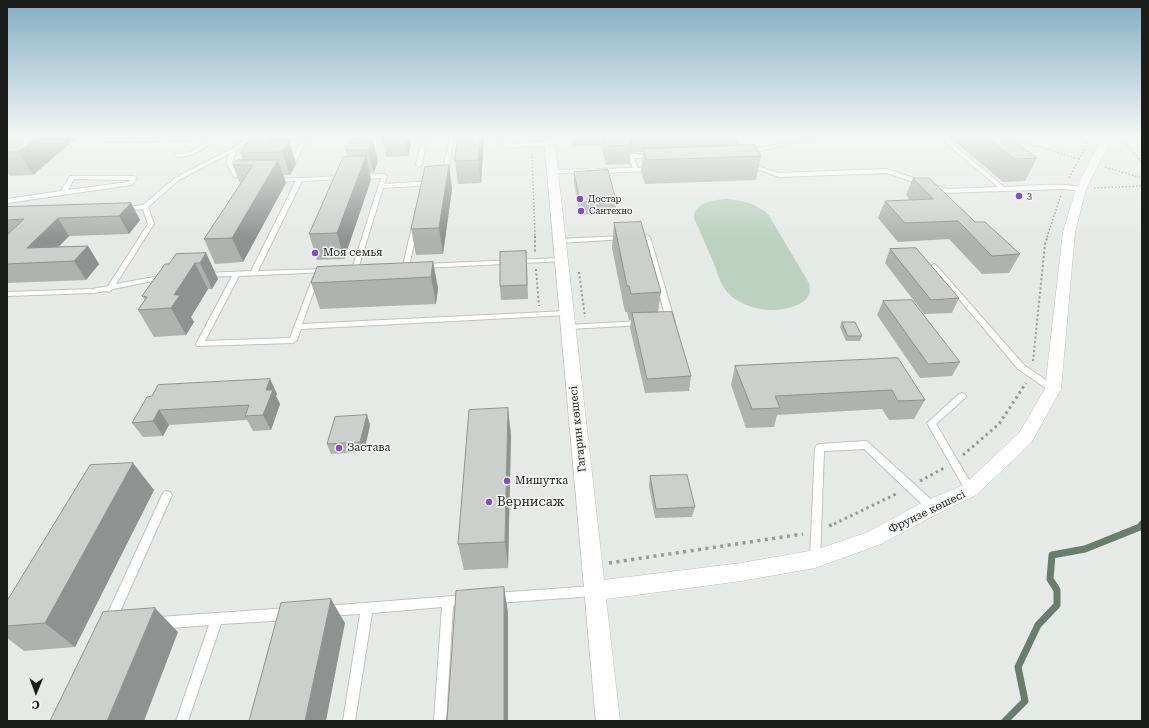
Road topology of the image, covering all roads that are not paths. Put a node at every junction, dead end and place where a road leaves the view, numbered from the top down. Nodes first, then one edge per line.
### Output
1 (193, 171) edge
2 (233, 171) edge
3 (446, 171) edge
4 (581, 171) edge
5 (769, 171) edge
6 (983, 171) edge
7 (1085, 171) edge
8 (552, 172) joint
9 (300, 179) junction
10 (256, 180) edge
11 (270, 180) edge
12 (444, 183) edge
13 (381, 186) junction
14 (1004, 188) junction
15 (423, 189) edge
16 (1082, 189) junction
17 (946, 190) junction
18 (926, 191) edge
19 (64, 192) junction
20 (7, 201) edge
21 (145, 207) junction
22 (114, 210) edge
23 (416, 220) edge
24 (559, 241) junction
25 (561, 260) junction
26 (934, 266) edge
27 (355, 269) edge
28 (333, 270) edge
29 (318, 271) junction
30 (237, 274) junction
31 (253, 274) junction
32 (201, 276) edge
33 (172, 277) edge
34 (109, 291) junction
35 (7, 294) edge
36 (567, 320) junction
37 (663, 322) edge
38 (648, 323) edge
39 (298, 327) junction
40 (1053, 389) junction
41 (962, 396) dead end
42 (970, 490) junction
43 (168, 495) dead end
44 (932, 507) junction
45 (815, 559) junction
46 (595, 591) junction
47 (448, 602) junction
48 (367, 608) junction
49 (217, 619) junction
50 (146, 624) edge
51 (123, 625) edge
52 (182, 721) edge
53 (349, 721) edge
54 (440, 721) edge
55 (608, 721) edge

1 - 21 lane
2 - 10 lane
3 - 12 lane
4 - 8 lane
5 - 17 lane
6 - 14 lane
7 - 16 street, Фрунзе көшесі
8 - 24 street, Гагарин көшесі
9 - 11 lane
9 - 13 lane
9 - 31 lane
13 - 15 lane
13 - 27 lane
14 - 16 lane
14 - 17 lane
16 - 40 street, Фрунзе көшесі
17 - 18 lane
19 - 19 lane
19 - 20 lane
21 - 22 lane
21 - 34 lane
23 - 25 lane
24 - 25 street, Гагарин көшесі
24 - 37 lane
25 - 36 street, Гагарин көшесі
26 - 40 lane
28 - 29 lane
29 - 31 lane
29 - 39 lane
30 - 31 lane
30 - 32 lane
30 - 39 lane
33 - 34 lane
34 - 35 lane
36 - 38 lane
36 - 39 lane
36 - 46 street, Гагарин көшесі
40 - 42 street, Фрунзе көшесі
41 - 42 lane
42 - 44 street, Фрунзе көшесі
43 - 51 lane
44 - 45 street, Фрунзе көшесі
44 - 45 lane
45 - 46 street, Фрунзе көшесі
46 - 47 lane
46 - 55 street, Гагарин көшесі
47 - 48 lane
47 - 54 lane
48 - 49 lane
48 - 53 lane
49 - 50 lane
49 - 52 lane

